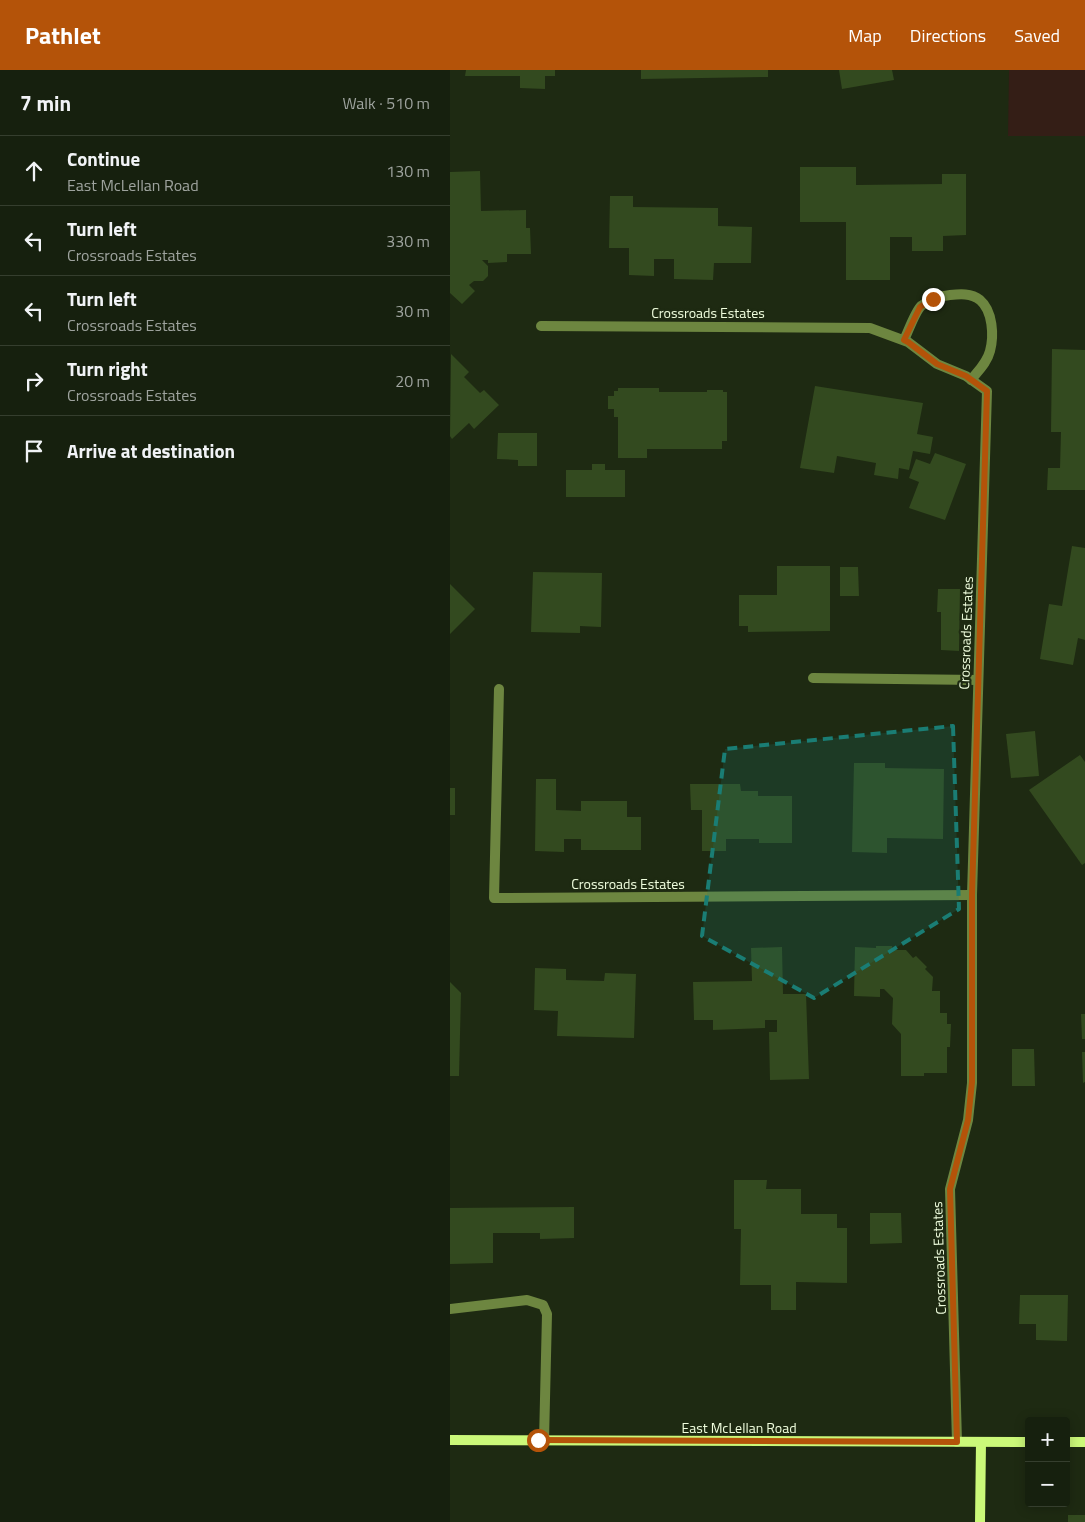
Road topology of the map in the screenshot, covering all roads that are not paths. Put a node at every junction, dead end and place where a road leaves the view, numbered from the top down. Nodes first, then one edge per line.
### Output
1 (541, 326) dead end
2 (904, 340) junction
3 (971, 380) junction
4 (813, 678) dead end
5 (978, 680) junction
6 (499, 689) dead end
7 (972, 895) junction
8 (450, 1309) edge
9 (450, 1440) edge
10 (544, 1440) junction
11 (957, 1442) junction
12 (981, 1442) junction
13 (1025, 1442) edge
14 (1070, 1442) edge
15 (1085, 1442) edge
16 (980, 1522) edge

1 - 2 street, Crossroads Estates
2 - 3 street, Crossroads Estates
2 - 3 street
3 - 5 street, Crossroads Estates
4 - 5 street
5 - 7 street, Crossroads Estates
6 - 7 street, Crossroads Estates
7 - 11 street, Crossroads Estates
8 - 10 street
9 - 10 street, East McLellan Road
10 - 11 street, East McLellan Road
11 - 12 street, East McLellan Road
12 - 13 street, East McLellan Road
12 - 16 street
14 - 15 street

